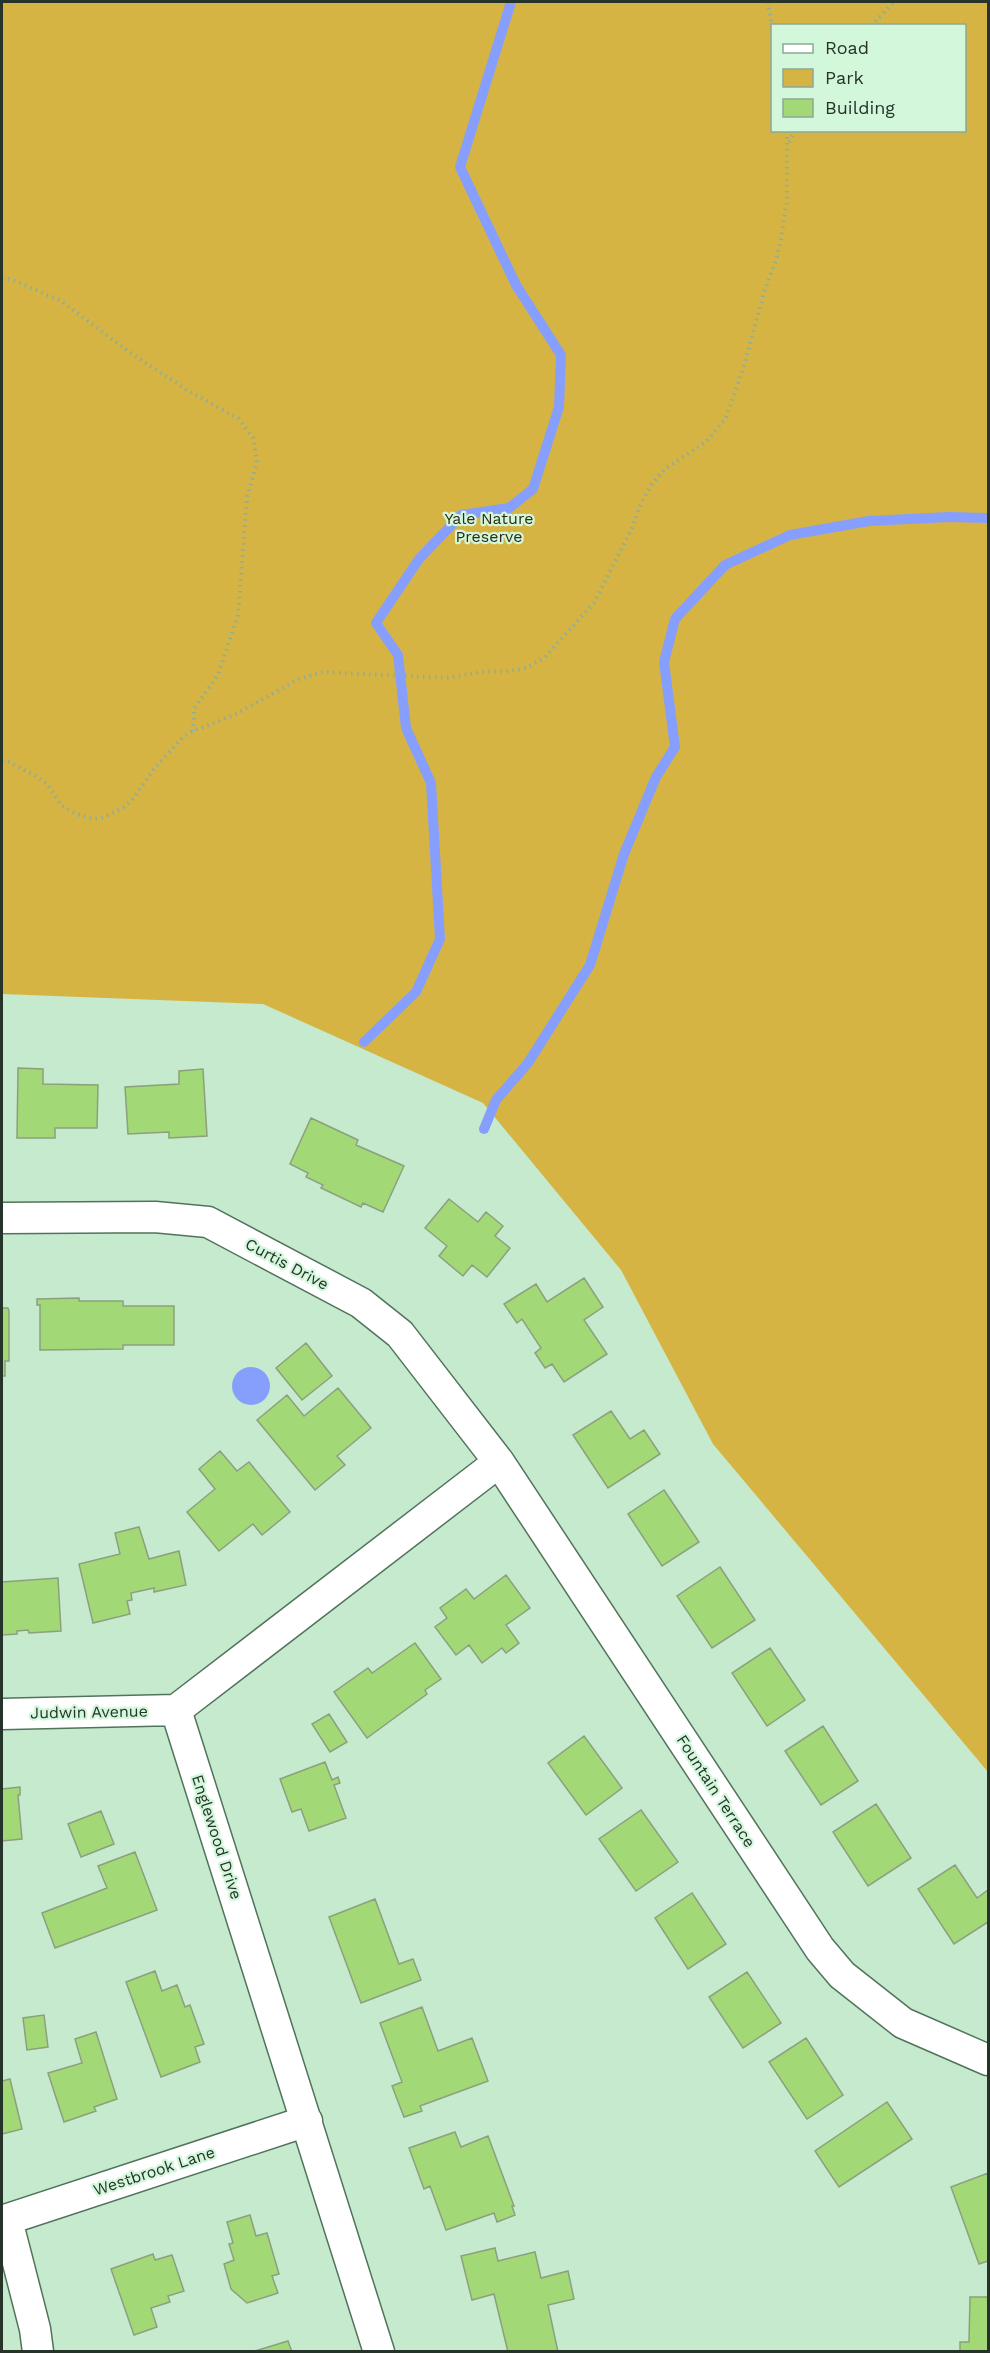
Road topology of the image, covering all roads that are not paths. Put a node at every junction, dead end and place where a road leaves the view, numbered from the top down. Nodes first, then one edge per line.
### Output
1 (2, 1218) edge
2 (499, 1462) junction
3 (176, 1710) junction
4 (2, 1714) edge
5 (988, 2060) edge
6 (307, 2121) junction
7 (4, 2221) edge
8 (38, 2352) edge
9 (380, 2352) edge

1 - 2 street, Curtis Drive
2 - 3 street
2 - 5 street, Fountain Terrace
3 - 4 street, Judwin Avenue
3 - 6 street, Englewood Drive
6 - 7 street, Westbrook Lane
6 - 9 street, Englewood Drive
7 - 8 street

